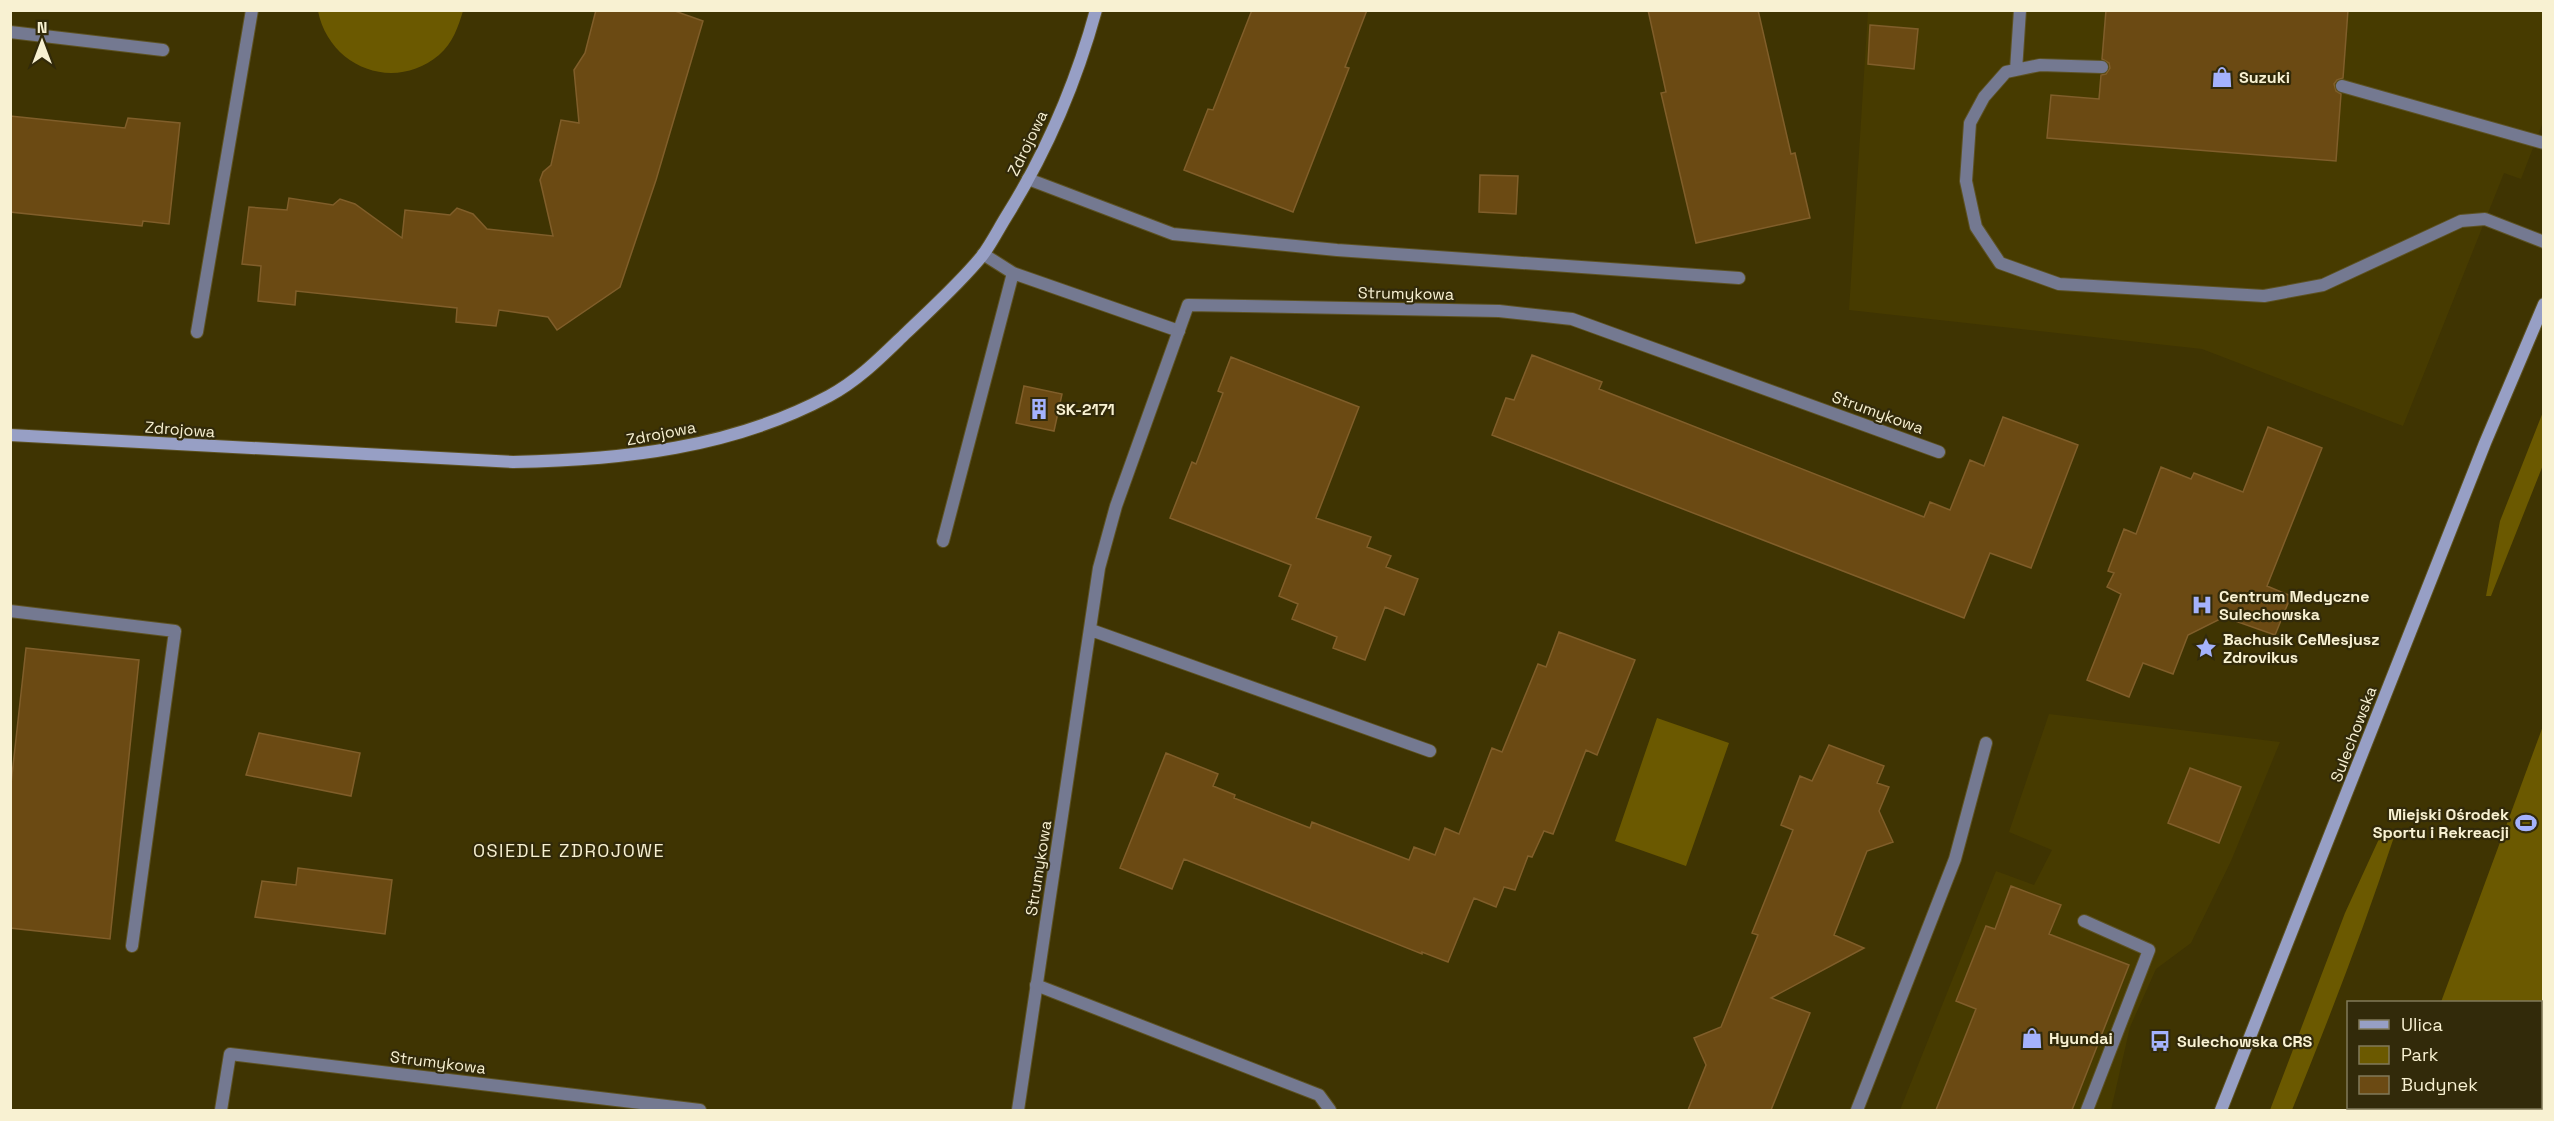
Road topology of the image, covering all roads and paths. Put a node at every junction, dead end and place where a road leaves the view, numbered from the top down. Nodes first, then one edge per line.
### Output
1 (252, 10) edge
2 (1096, 10) edge
3 (2020, 10) edge
4 (10, 32) edge
5 (163, 50) dead end
6 (2102, 67) dead end
7 (2016, 70) junction
8 (2342, 87) dead end
9 (2544, 143) edge
10 (1028, 179) junction
11 (2544, 242) edge
12 (983, 255) junction
13 (1013, 273) junction
14 (1739, 278) dead end
15 (2544, 304) edge
16 (1179, 331) junction
17 (197, 332) dead end
18 (10, 435) edge
19 (1939, 452) dead end
20 (944, 541) dead end
21 (10, 611) edge
22 (1090, 630) junction
23 (1986, 743) dead end
24 (1430, 751) dead end
25 (2084, 921) dead end
26 (132, 946) dead end
27 (1036, 986) junction
28 (221, 1110) edge
29 (700, 1110) edge
30 (1018, 1110) edge
31 (1330, 1110) edge
32 (1857, 1110) edge
33 (2087, 1110) edge
34 (2221, 1110) edge

1 - 17 street
2 - 10 street, Zdrojowa
3 - 7 street
4 - 5 street
6 - 7 street
7 - 11 street
8 - 9 street
10 - 12 street, Zdrojowa
10 - 14 street
12 - 13 street
12 - 18 street, Zdrojowa
13 - 16 street
13 - 20 street
15 - 34 street, Sulechowska
16 - 19 street, Strumykowa
16 - 22 street, Strumykowa
21 - 26 street
22 - 24 street
22 - 27 street, Strumykowa
23 - 32 street
25 - 33 street
27 - 30 street, Strumykowa
27 - 31 street
28 - 29 street, Strumykowa

